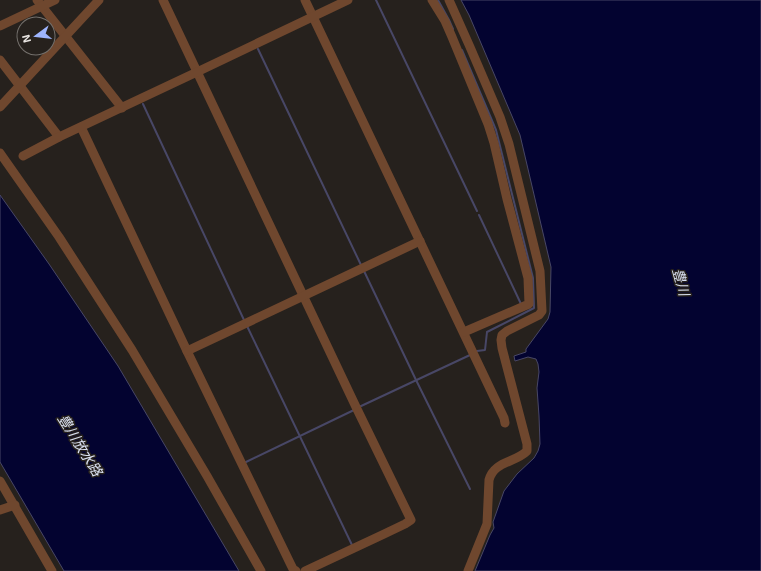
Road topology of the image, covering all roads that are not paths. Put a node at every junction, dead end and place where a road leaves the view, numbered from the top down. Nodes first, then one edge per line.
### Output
1 (55, 0) edge
2 (99, 0) edge
3 (163, 0) edge
4 (305, 0) edge
5 (348, 0) edge
6 (432, 0) edge
7 (449, 0) edge
8 (39, 3) edge
9 (313, 16) junction
10 (0, 26) edge
11 (65, 36) junction
12 (0, 60) edge
13 (197, 72) junction
14 (20, 86) junction
15 (0, 107) edge
16 (122, 108) junction
17 (81, 127) junction
18 (59, 137) junction
19 (0, 153) edge
20 (23, 156) dead end
21 (420, 241) junction
22 (303, 296) junction
23 (464, 332) junction
24 (187, 351) junction
25 (505, 423) dead end
26 (0, 481) edge
27 (15, 505) junction
28 (0, 510) edge
29 (52, 571) edge
30 (261, 571) edge
31 (296, 571) edge
32 (305, 571) edge
33 (468, 571) edge

1 - 8 street
2 - 11 street
3 - 13 street
4 - 9 street
5 - 9 street
6 - 23 street
7 - 33 street
8 - 10 street
8 - 11 street
9 - 13 street
9 - 21 street
11 - 14 street
11 - 16 street
12 - 14 street
13 - 16 street
13 - 22 street
14 - 15 street
14 - 18 street
16 - 17 street
17 - 18 street
17 - 24 street
18 - 20 street
19 - 30 street
21 - 22 street
21 - 23 street
22 - 24 street
22 - 32 street
23 - 25 street
24 - 31 street
26 - 27 street
27 - 28 street
27 - 29 street

